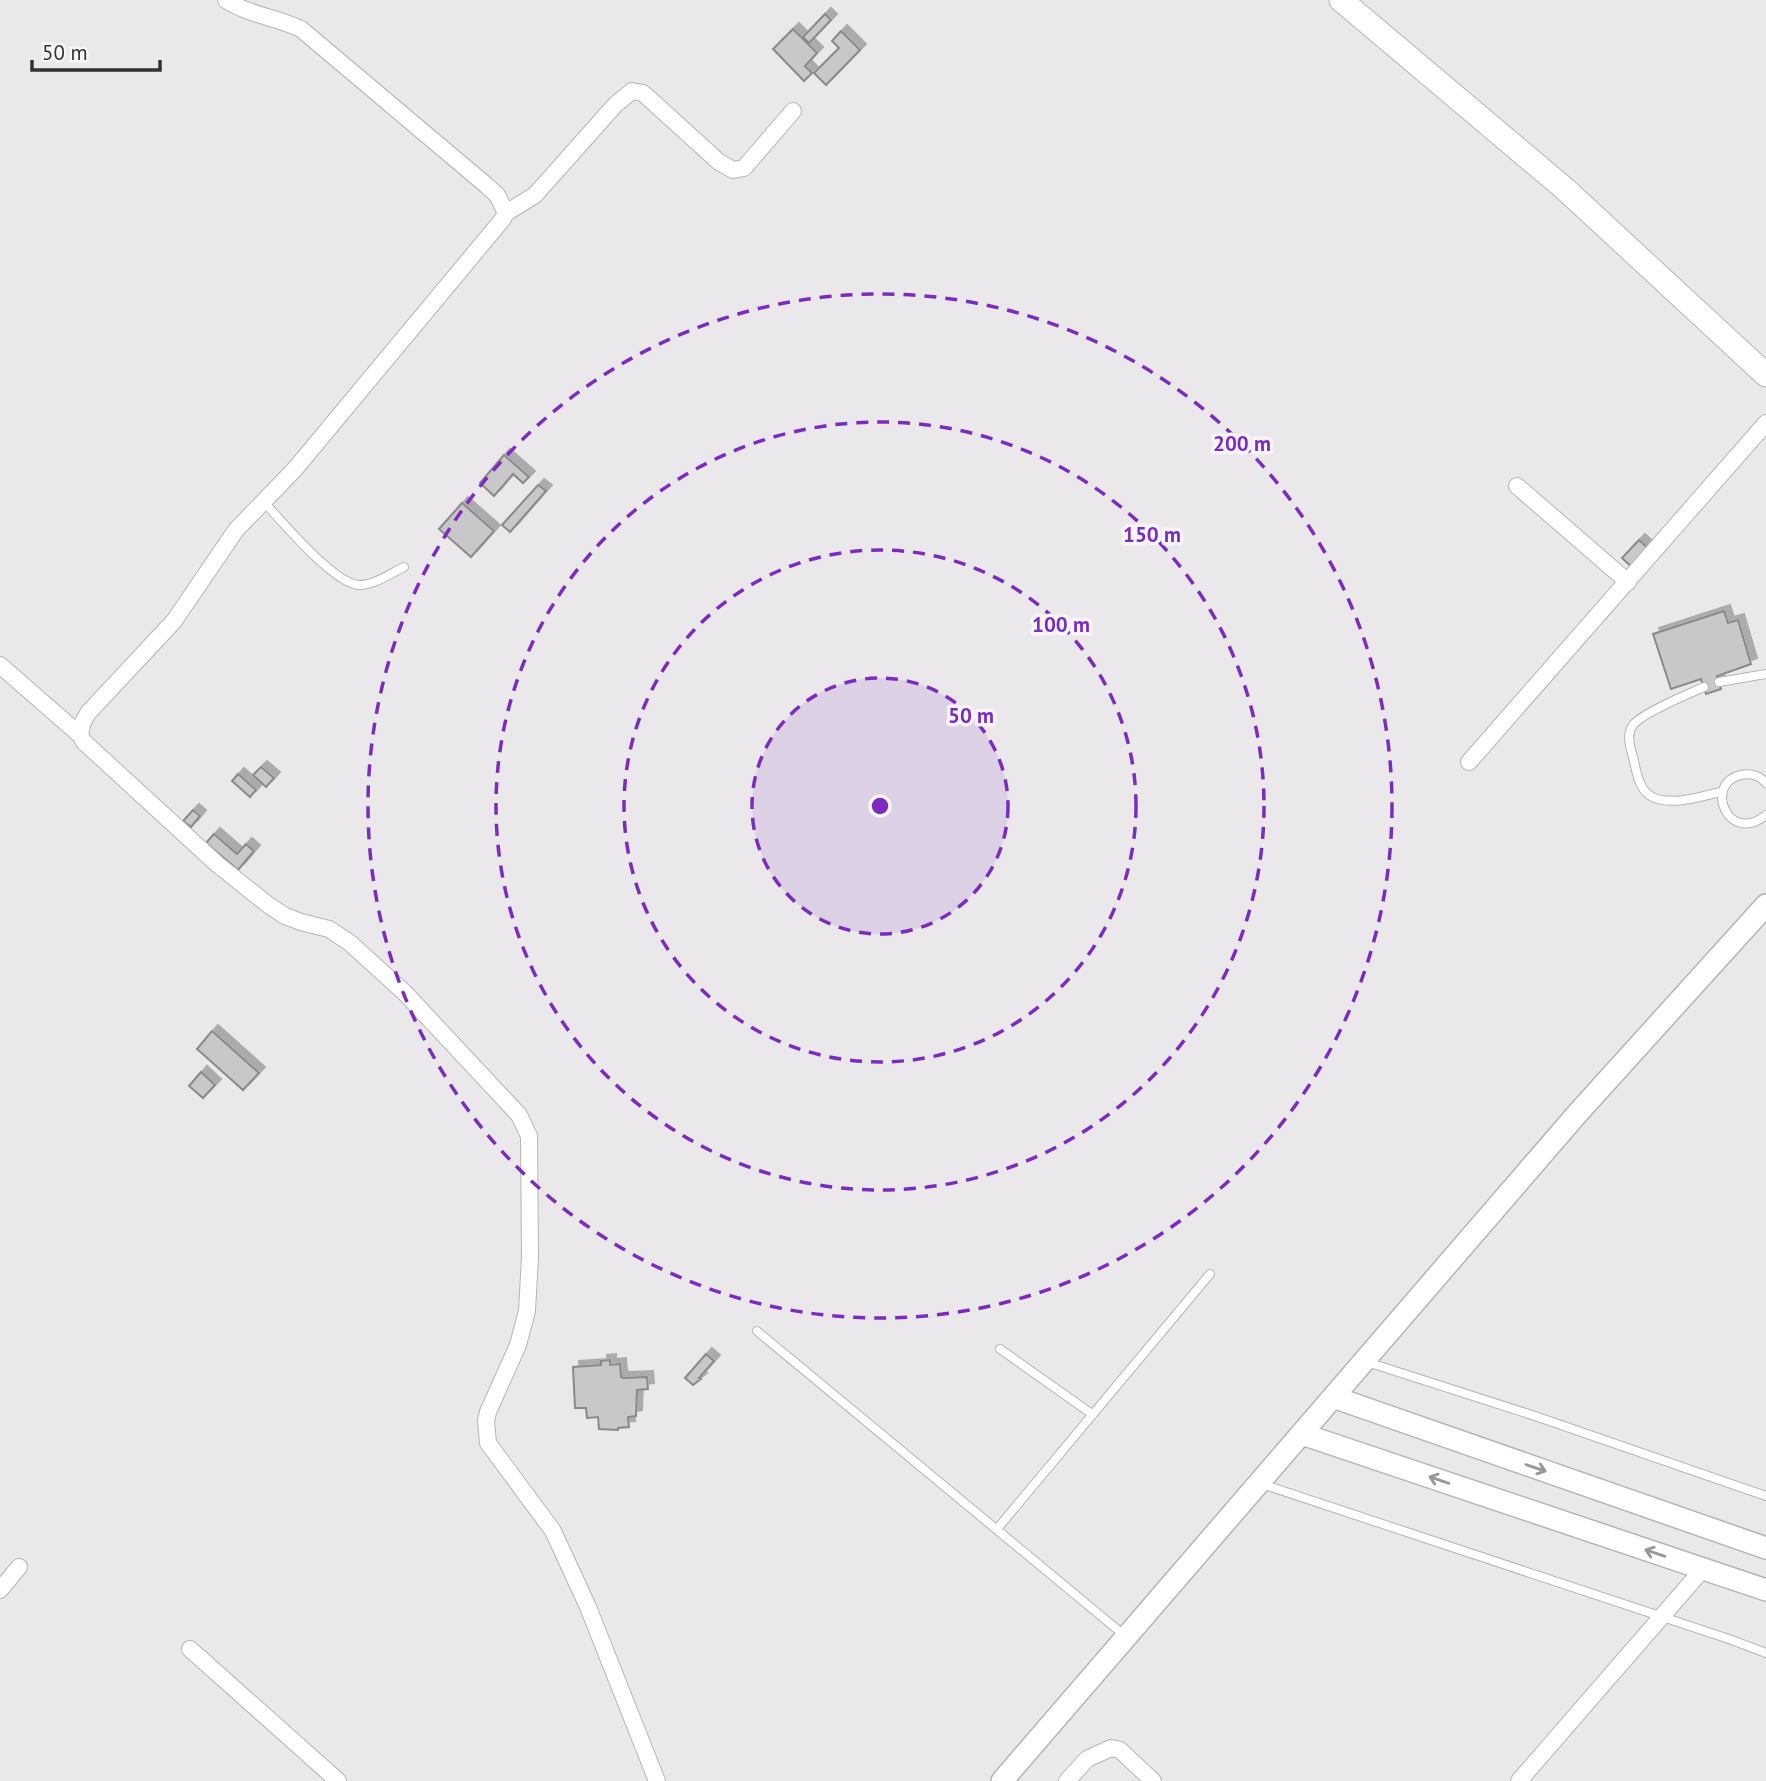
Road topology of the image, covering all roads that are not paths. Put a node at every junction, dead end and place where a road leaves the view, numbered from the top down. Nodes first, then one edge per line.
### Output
1 (226, 0) edge
2 (1341, 0) edge
3 (793, 111) dead end
4 (506, 213) junction
5 (1766, 374) edge
6 (1766, 423) edge
7 (1517, 486) dead end
8 (264, 502) junction
9 (404, 567) dead end
10 (1628, 582) junction
11 (0, 664) edge
12 (1766, 674) edge
13 (1719, 682) dead end
14 (1704, 687) dead end
15 (80, 735) junction
16 (1469, 762) dead end
17 (1765, 780) edge
18 (1723, 791) junction
19 (1766, 815) edge
20 (1766, 905) edge
21 (1210, 1274) dead end
22 (757, 1331) dead end
23 (1000, 1349) dead end
24 (1364, 1361) junction
25 (1333, 1397) junction
26 (1092, 1414) junction
27 (1302, 1434) junction
28 (1259, 1483) junction
29 (1766, 1496) edge
30 (997, 1529) junction
31 (1766, 1548) edge
32 (19, 1567) dead end
33 (1703, 1569) junction
34 (0, 1590) edge
35 (1766, 1590) edge
36 (1662, 1616) junction
37 (1127, 1637) junction
38 (190, 1648) dead end
39 (1766, 1653) edge
40 (338, 1781) edge
41 (656, 1781) edge
42 (1002, 1781) edge
43 (1067, 1781) edge
44 (1153, 1781) edge
45 (1518, 1781) edge

1 - 4 street
2 - 5 main road
3 - 4 street
4 - 8 street
6 - 10 street
7 - 10 street
8 - 9 lane
8 - 15 street
10 - 16 street
11 - 15 street
12 - 13 lane
14 - 18 lane
15 - 41 street
17 - 18 lane
18 - 19 lane
20 - 24 street
21 - 26 lane
22 - 30 lane
23 - 26 lane
24 - 25 street
24 - 29 lane
25 - 27 street
25 -> 31 street
26 - 30 lane
27 - 28 street
33 -> 27 street
28 - 36 lane
28 - 37 street
30 - 37 lane
32 - 34 street
33 - 35 street
33 - 36 street
36 - 39 lane
36 - 45 street
37 - 42 street
38 - 40 street
43 - 44 street

